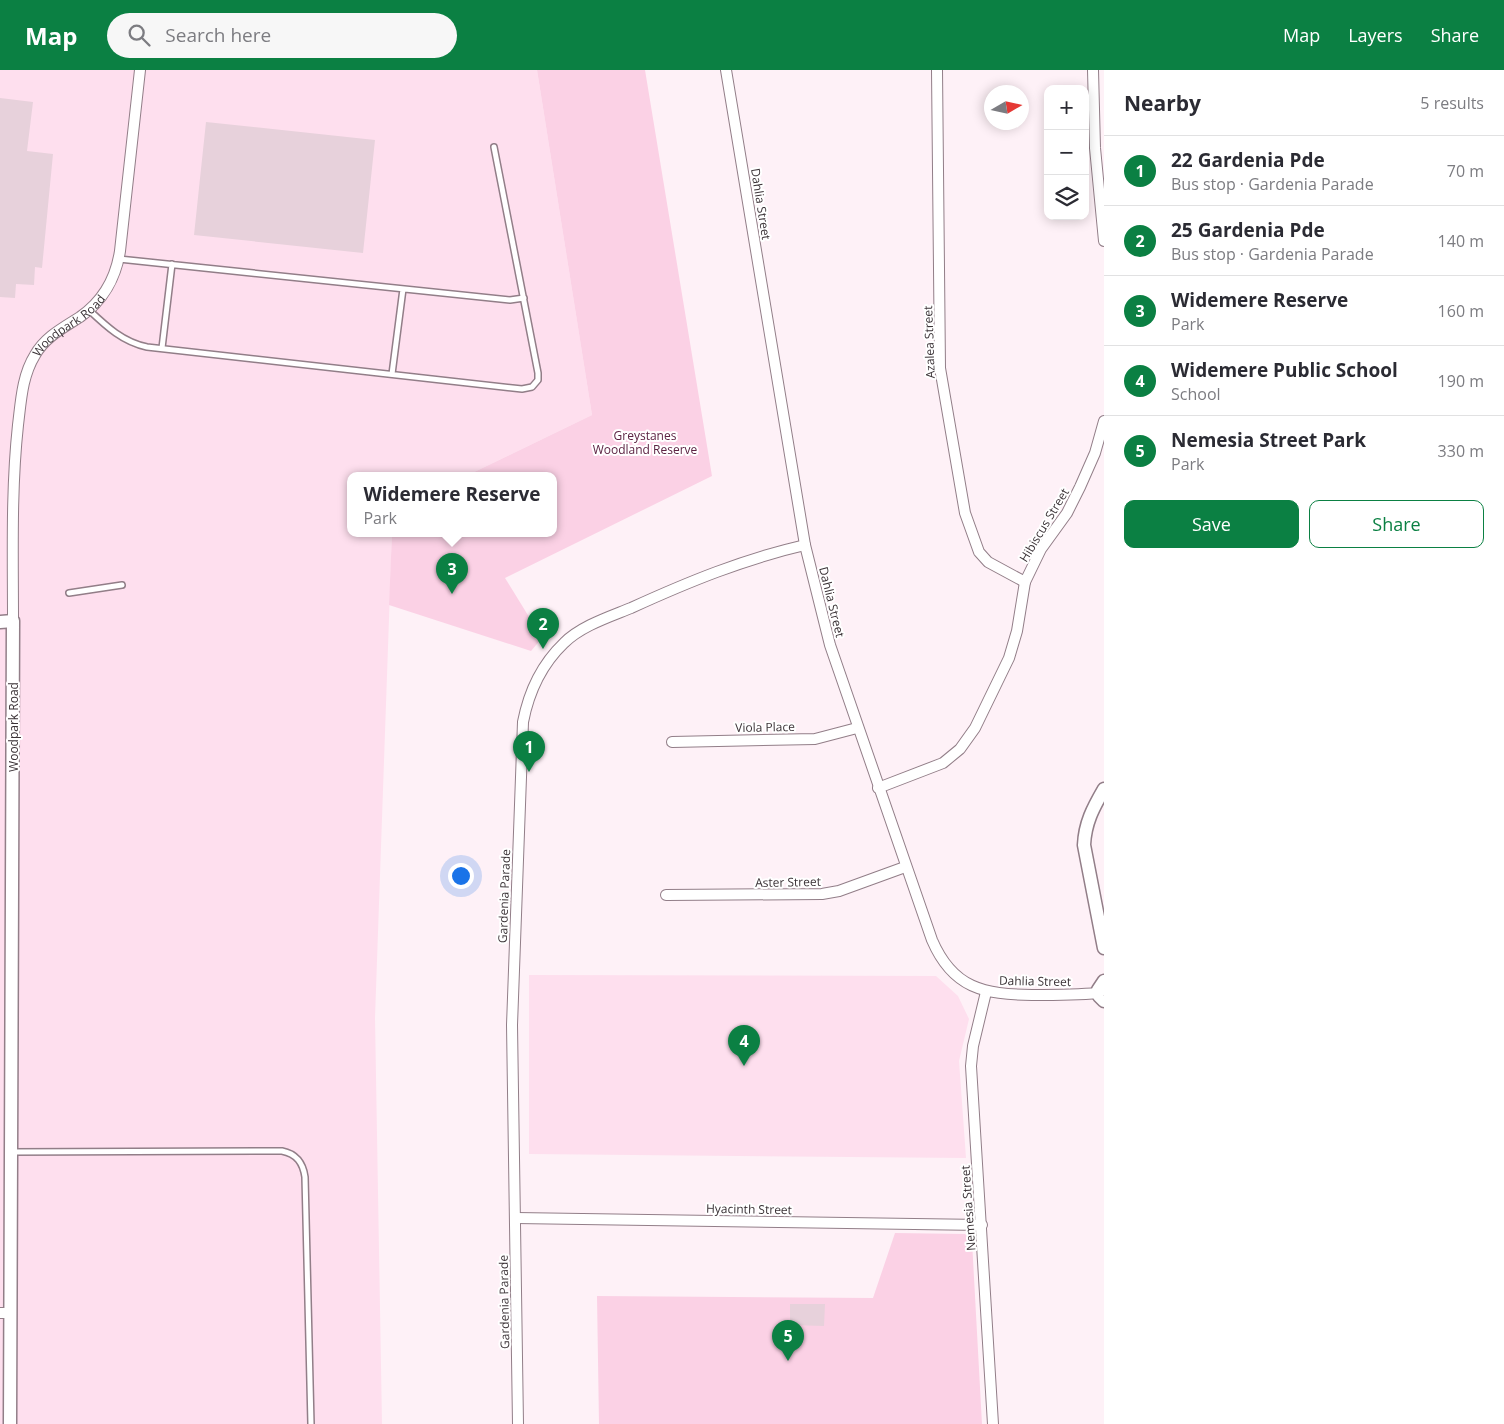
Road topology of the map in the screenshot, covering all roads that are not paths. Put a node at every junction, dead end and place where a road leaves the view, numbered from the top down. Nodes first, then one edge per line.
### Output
1 (140, 70) edge
2 (726, 70) edge
3 (937, 70) edge
4 (1093, 70) edge
5 (494, 147) dead end
6 (1104, 241) edge
7 (119, 259) junction
8 (172, 264) junction
9 (403, 289) junction
10 (524, 298) junction
11 (89, 310) junction
12 (162, 348) junction
13 (392, 374) junction
14 (1104, 420) edge
15 (805, 545) junction
16 (1025, 582) junction
17 (122, 585) dead end
18 (69, 593) dead end
19 (13, 621) junction
20 (0, 622) edge
21 (857, 728) junction
22 (672, 742) dead end
23 (878, 788) junction
24 (1104, 789) edge
25 (905, 867) junction
26 (666, 894) dead end
27 (1104, 948) edge
28 (1104, 981) edge
29 (986, 992) junction
30 (1101, 997) edge
31 (10, 1152) junction
32 (516, 1218) junction
33 (982, 1225) junction
34 (5, 1313) edge
35 (10, 1424) edge
36 (312, 1424) edge
37 (518, 1424) edge
38 (993, 1424) edge

1 - 7 street, Woodpark Road
2 - 15 street, Dahlia Street
3 - 16 street, Azalea Street
4 - 6 street
5 - 10 lane
7 - 8 lane
7 - 11 street, Woodpark Road
8 - 9 lane
8 - 12 lane
9 - 10 lane
9 - 13 lane
10 - 13 lane
11 - 12 lane
11 - 19 street, Woodpark Road
12 - 13 lane
14 - 16 street, Hibiscus Street
15 - 21 street, Dahlia Street
15 - 32 street, Gardenia Parade
16 - 23 street, Hibiscus Street
17 - 18 lane
19 - 20 street
19 - 31 street, Woodpark Road
21 - 22 street, Viola Place
21 - 23 street, Dahlia Street
23 - 25 street, Dahlia Street
24 - 27 street
25 - 26 street, Aster Street
25 - 29 street, Dahlia Street
28 - 30 street
29 - 30 street, Dahlia Street
29 - 33 street, Nemesia Street
31 - 34 street, Woodpark Road
31 - 36 lane
32 - 33 street, Hyacinth Street
32 - 37 street, Gardenia Parade
33 - 38 street, Nemesia Street
34 - 35 street, Woodpark Road

